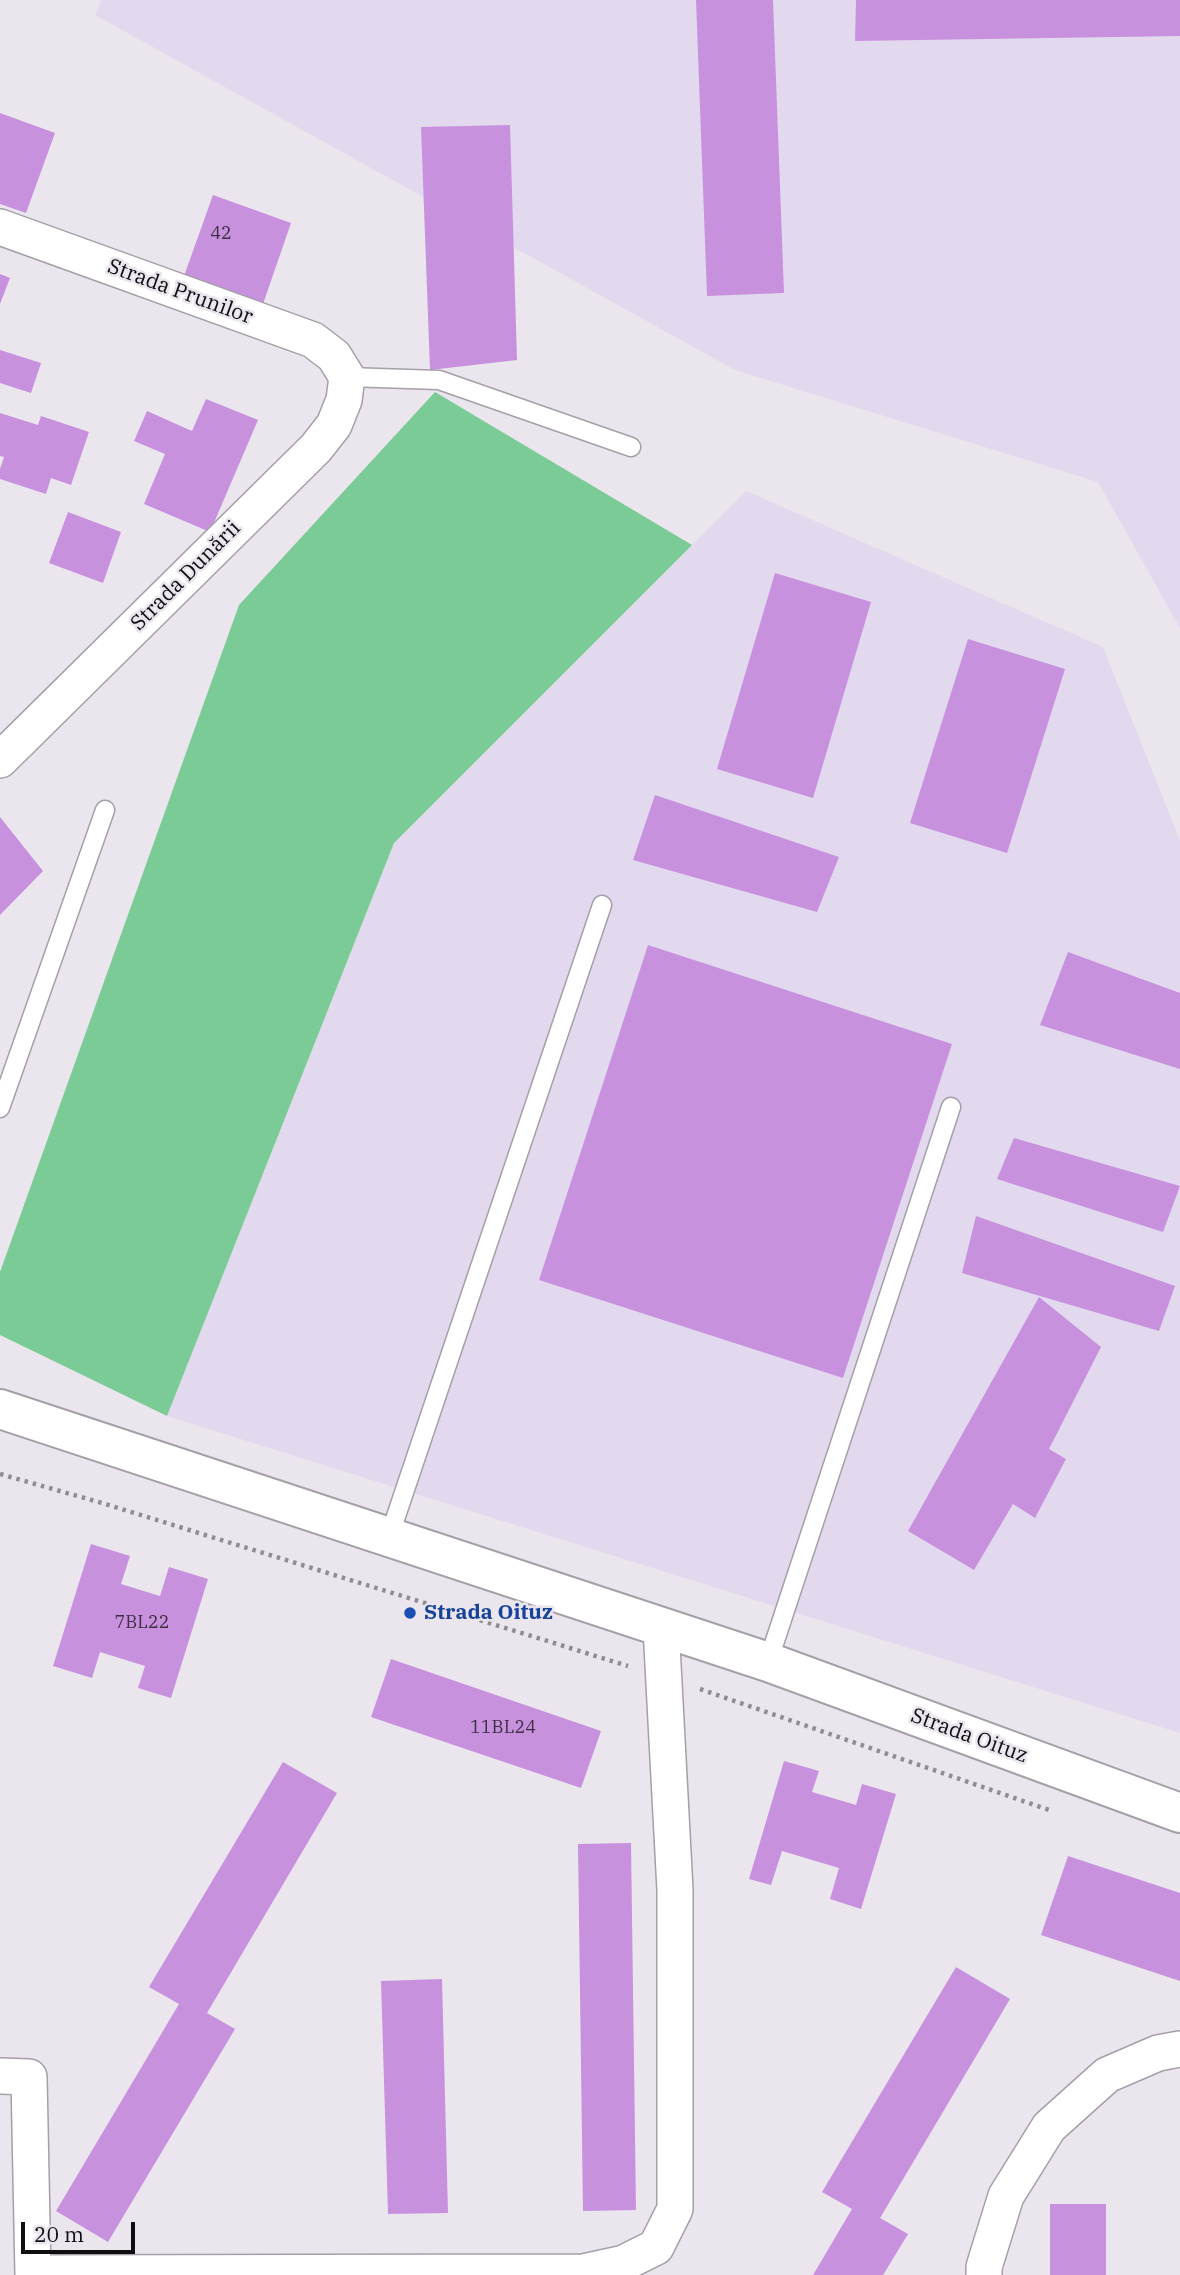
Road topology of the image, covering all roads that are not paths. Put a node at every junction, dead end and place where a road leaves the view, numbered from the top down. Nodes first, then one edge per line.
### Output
1 (0, 227) edge
2 (347, 377) junction
3 (631, 447) dead end
4 (0, 760) edge
5 (105, 810) dead end
6 (602, 905) dead end
7 (0, 1108) edge
8 (951, 1108) dead end
9 (0, 1409) edge
10 (389, 1537) junction
11 (661, 1627) junction
12 (768, 1662) junction
13 (1180, 1813) edge
14 (1180, 2049) edge
15 (0, 2076) edge
16 (33, 2274) edge
17 (984, 2275) edge

1 - 2 street, Strada Prunilor
2 - 3 lane
2 - 4 street, Strada Dunării
5 - 7 lane
6 - 10 lane
8 - 12 lane
9 - 10 street, Strada Oituz
10 - 11 street, Strada Oituz
11 - 12 street, Strada Oituz
11 - 16 street
12 - 13 street, Strada Oituz
14 - 17 street
15 - 16 street

